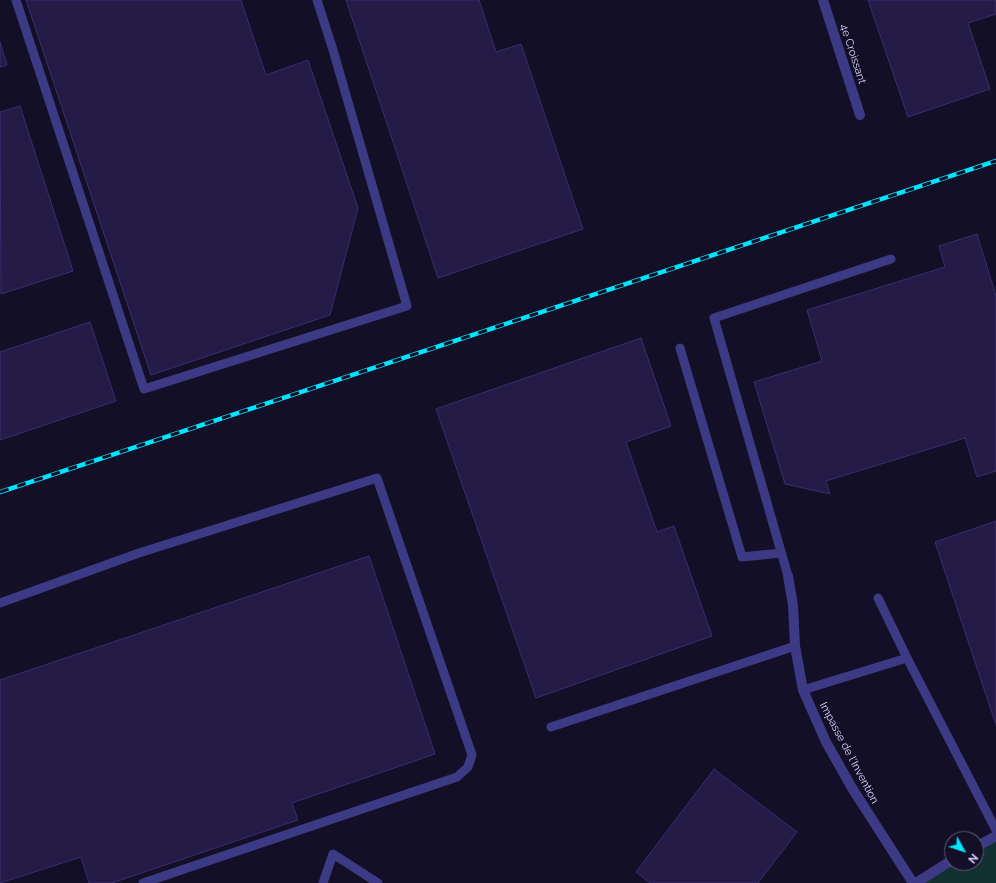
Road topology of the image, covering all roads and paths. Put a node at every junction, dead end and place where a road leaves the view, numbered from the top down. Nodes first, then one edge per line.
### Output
1 (16, 0) edge
2 (317, 0) edge
3 (823, 0) edge
4 (860, 115) dead end
5 (890, 259) dead end
6 (680, 348) dead end
7 (781, 552) junction
8 (788, 576) joint
9 (878, 598) dead end
10 (0, 602) edge
11 (795, 646) junction
12 (906, 658) junction
13 (803, 690) junction
14 (551, 727) dead end
15 (996, 830) edge
16 (996, 836) edge
17 (984, 843) edge
18 (944, 865) edge
19 (143, 883) edge
20 (322, 883) edge
21 (378, 883) edge
22 (913, 883) edge
23 (916, 883) edge

1 - 2 lane
3 - 4 street, 4e Croissant
5 - 7 lane
6 - 7 lane
7 - 8 lane
8 - 11 street, Impasse de l'Invention
9 - 12 lane
10 - 19 lane
11 - 13 street, Impasse de l'Invention
11 - 14 lane
12 - 13 lane
12 - 15 lane
13 - 22 street, Impasse de l'Invention
16 - 17 street
18 - 23 street
20 - 21 lane

